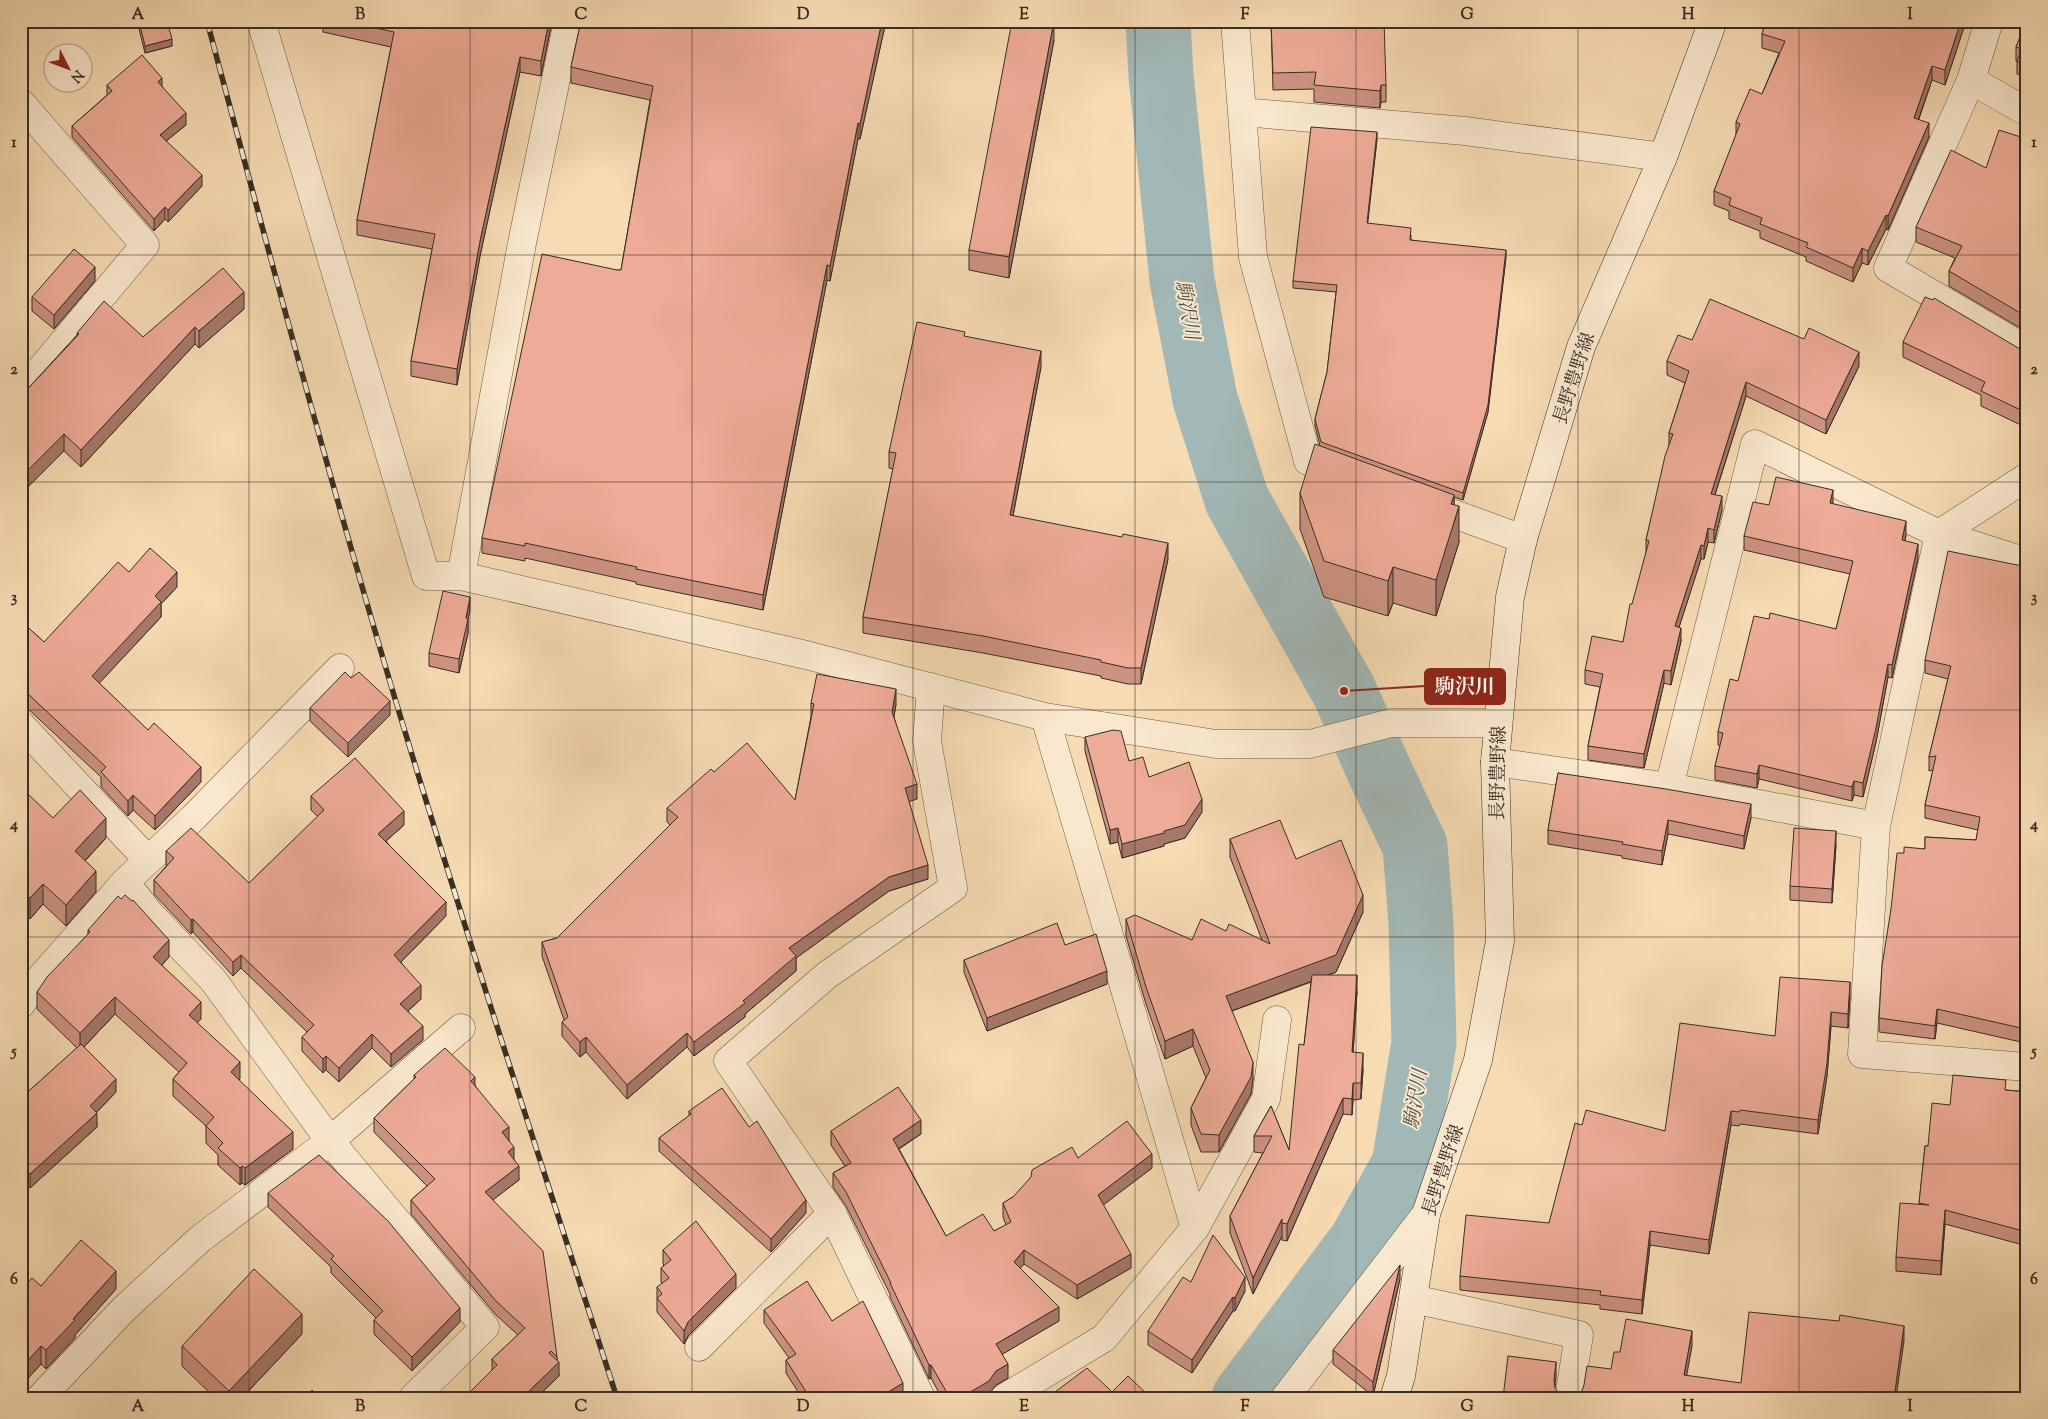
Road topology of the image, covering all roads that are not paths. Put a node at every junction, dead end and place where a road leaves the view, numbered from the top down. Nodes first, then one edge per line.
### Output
1 (261, 21) edge
2 (568, 21) edge
3 (1235, 21) edge
4 (1713, 21) edge
5 (1989, 21) edge
6 (1971, 80) junction
7 (21, 103) edge
8 (1242, 112) junction
9 (2027, 112) edge
10 (1663, 157) junction
11 (2027, 350) edge
12 (21, 387) edge
13 (2027, 477) edge
14 (1364, 482) edge
15 (1401, 495) edge
16 (1939, 534) junction
17 (1523, 539) junction
18 (2027, 562) edge
19 (461, 576) junction
20 (340, 668) dead end
21 (931, 687) junction
22 (1045, 717) junction
23 (1498, 722) junction
24 (21, 725) edge
25 (1495, 762) junction
26 (1669, 787) junction
27 (1876, 826) junction
28 (148, 860) junction
29 (125, 882) junction
30 (21, 1004) edge
31 (1277, 1020) dead end
32 (461, 1028) dead end
33 (2027, 1067) edge
34 (330, 1141) junction
35 (832, 1214) junction
36 (1426, 1214) junction
37 (1195, 1228) junction
38 (1413, 1299) junction
39 (700, 1347) dead end
40 (40, 1398) edge
41 (413, 1398) edge
42 (921, 1398) edge
43 (1004, 1398) edge
44 (1284, 1398) edge
45 (1394, 1398) edge
46 (1569, 1398) edge

1 - 19 street
2 - 19 street
3 - 8 street
4 - 10 street, 長野豊野線
5 - 6 street
6 - 9 street
6 - 11 street
7 - 12 street
8 - 10 street
8 - 14 street
10 - 17 street, 長野豊野線
13 - 16 street
15 - 17 street
16 - 18 street
16 - 26 street
16 - 27 street
17 - 23 street, 長野豊野線
19 - 21 street
20 - 28 street
21 - 22 street
21 - 35 street
22 - 23 street
22 - 37 street
23 - 25 street, 長野豊野線
24 - 28 street
25 - 26 street
25 - 36 street, 長野豊野線
26 - 27 street
27 - 33 street
28 - 29 street
29 - 30 street
29 - 34 street
31 - 37 street
32 - 34 street
34 - 40 street
34 - 41 street
35 - 39 street
35 - 42 street
36 - 38 street, 長野豊野線
36 - 44 street
37 - 43 street
38 - 45 street, 長野豊野線
38 - 46 street

